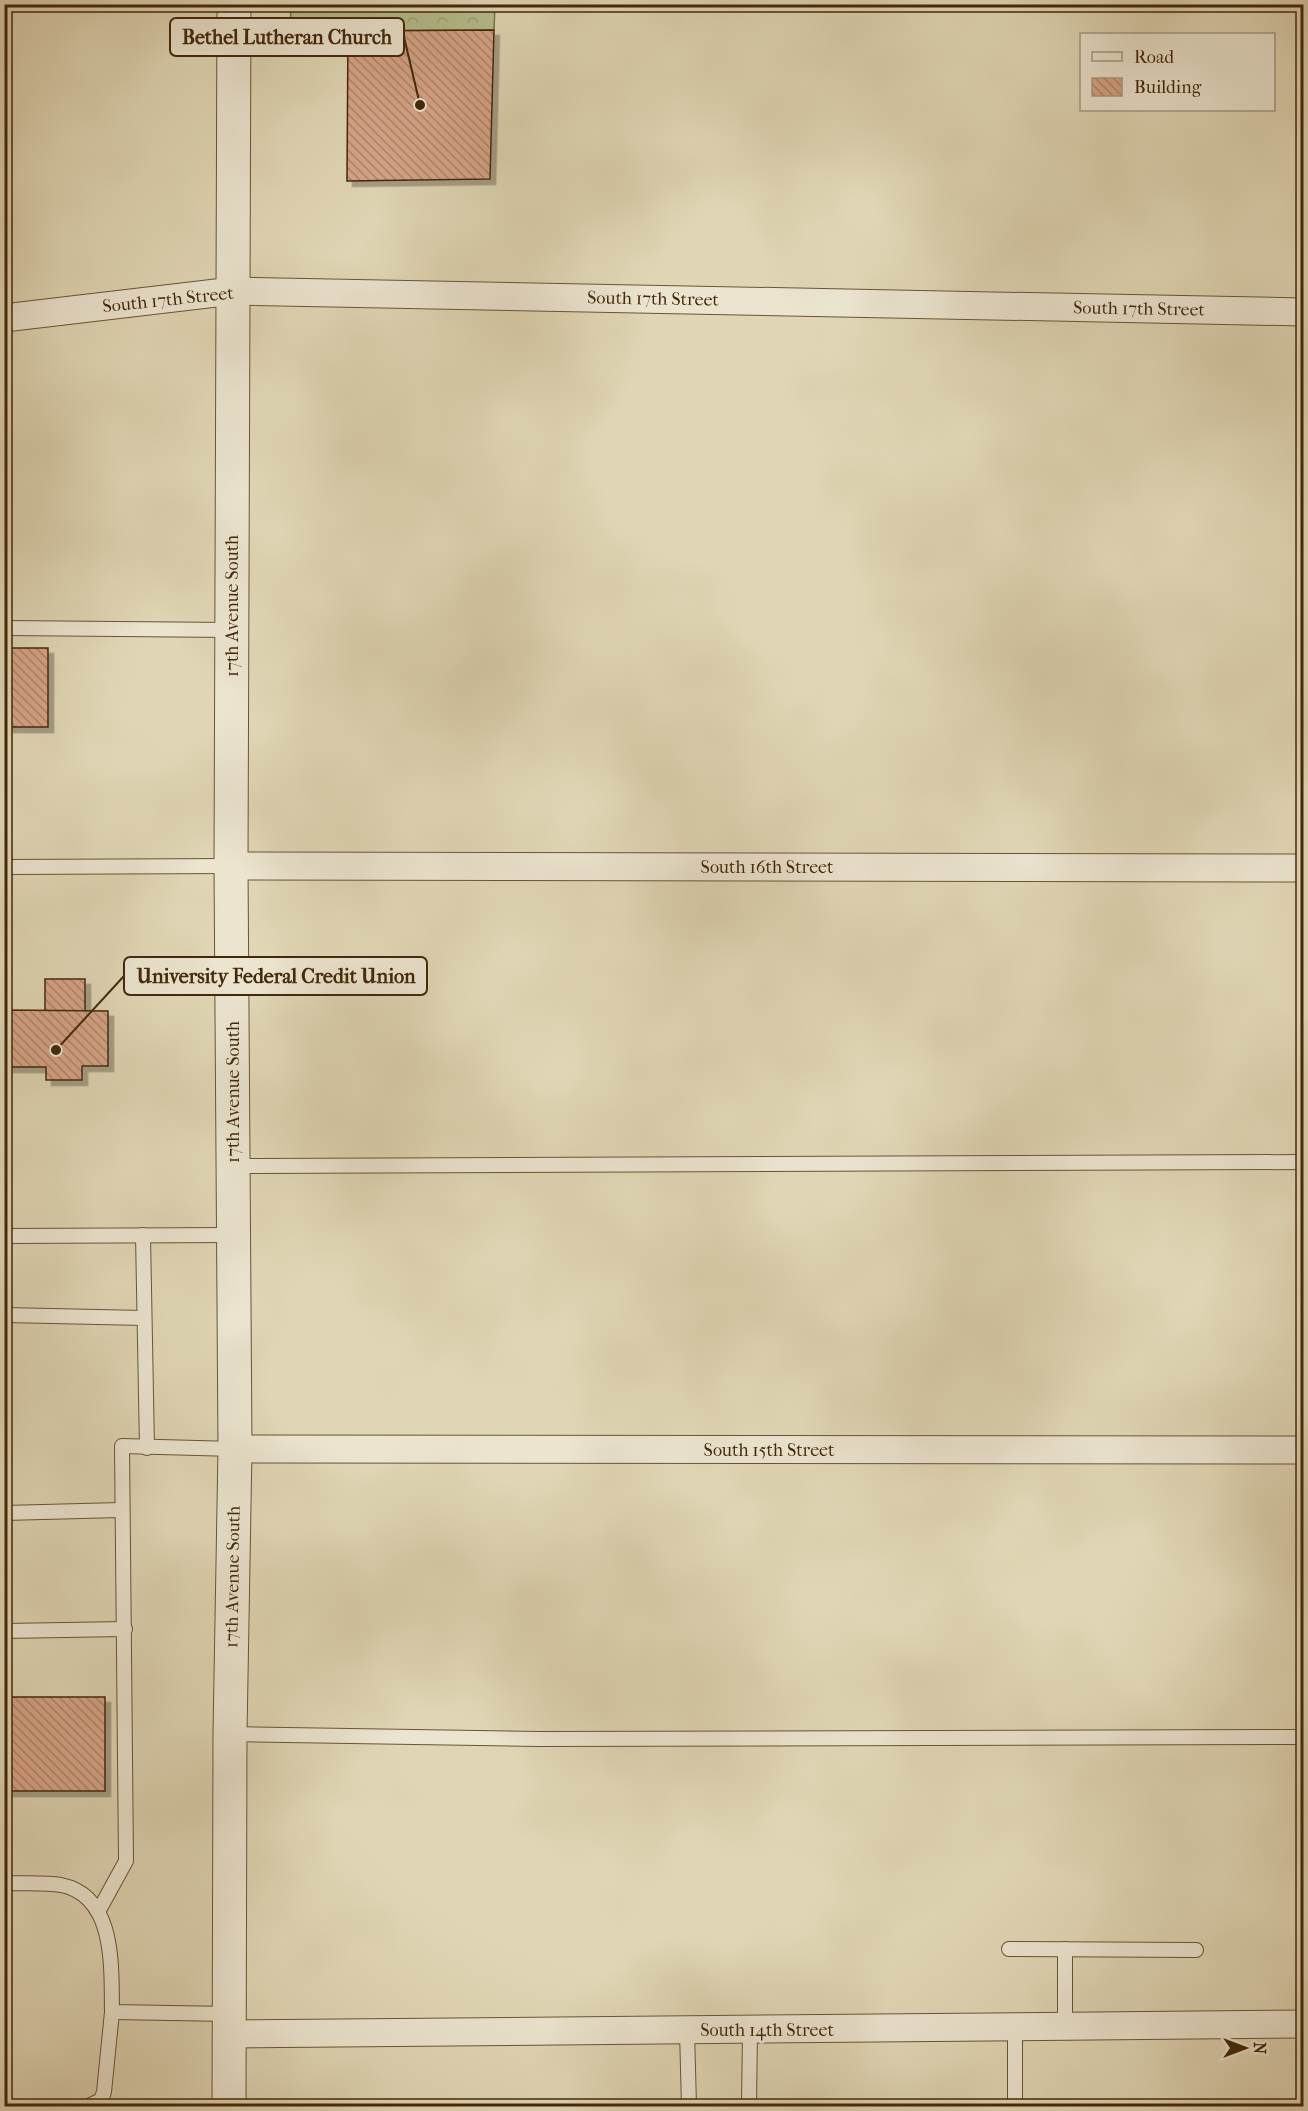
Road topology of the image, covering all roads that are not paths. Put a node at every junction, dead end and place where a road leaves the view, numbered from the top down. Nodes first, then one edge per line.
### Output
1 (234, 4) edge
2 (233, 291) junction
3 (1304, 312) edge
4 (4, 318) edge
5 (4, 628) edge
6 (232, 630) junction
7 (231, 866) junction
8 (4, 867) edge
9 (1304, 868) edge
10 (1304, 1162) edge
11 (233, 1166) junction
12 (143, 1235) junction
13 (234, 1235) junction
14 (4, 1236) edge
15 (4, 1315) edge
16 (144, 1318) junction
17 (147, 1448) junction
18 (235, 1449) junction
19 (1304, 1450) edge
20 (121, 1510) junction
21 (4, 1513) edge
22 (125, 1629) junction
23 (4, 1631) edge
24 (230, 1734) junction
25 (1304, 1737) edge
26 (4, 1883) edge
27 (98, 1912) junction
28 (1010, 1949) dead end
29 (1065, 1949) junction
30 (1196, 1950) dead end
31 (112, 2012) junction
32 (230, 2024) junction
33 (1304, 2024) edge
34 (1015, 2028) junction
35 (1065, 2028) junction
36 (750, 2030) junction
37 (687, 2031) junction
38 (89, 2106) edge
39 (229, 2106) edge
40 (688, 2106) edge
41 (749, 2106) edge
42 (1015, 2106) edge

1 - 2 street, 17th Avenue South
2 - 3 street, South 17th Street
2 - 4 street, South 17th Street
2 - 6 street, 17th Avenue South
5 - 6 lane
6 - 7 street, 17th Avenue South
7 - 8 lane
7 - 9 street, South 16th Street
7 - 11 street, 17th Avenue South
10 - 11 lane
11 - 13 street, 17th Avenue South
12 - 13 lane
12 - 14 lane
12 - 16 lane
13 - 18 street, 17th Avenue South
15 - 16 lane
16 - 17 lane
17 - 18 lane
17 - 20 lane
18 - 19 street, South 15th Street
18 - 24 street, 17th Avenue South
20 - 21 lane
20 - 22 lane
22 - 23 lane
22 - 27 lane
24 - 25 lane
24 - 32 street, 17th Avenue South
26 - 27 lane
27 - 31 lane
28 - 29 lane
29 - 30 lane
29 - 35 lane
31 - 32 lane
31 - 38 lane
32 - 37 street, South 14th Street
32 - 39 street, 17th Avenue South
33 - 35 street, South 14th Street
34 - 35 street, South 14th Street
34 - 36 street, South 14th Street
34 - 42 lane
36 - 37 street, South 14th Street
36 - 41 lane
37 - 40 lane

